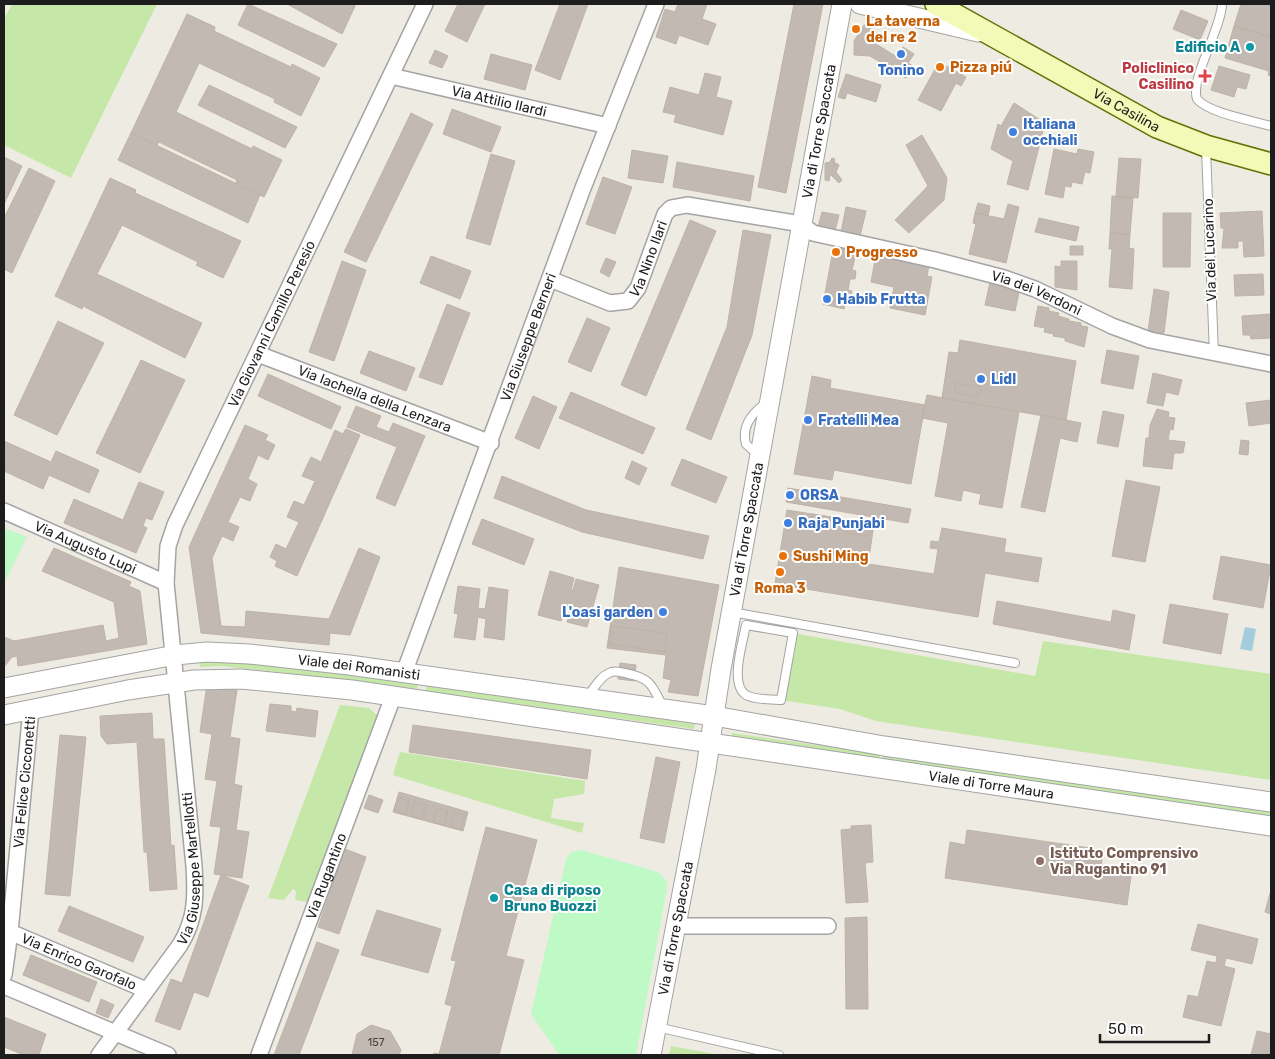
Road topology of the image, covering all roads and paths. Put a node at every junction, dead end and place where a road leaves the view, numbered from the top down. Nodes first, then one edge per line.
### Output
1 (425, 4) edge
2 (656, 4) edge
3 (842, 4) edge
4 (860, 4) edge
5 (936, 4) edge
6 (1222, 4) edge
7 (836, 35) junction
8 (990, 35) junction
9 (391, 76) junction
10 (608, 126) junction
11 (1271, 126) edge
12 (1206, 146) junction
13 (1271, 164) edge
14 (801, 224) junction
15 (550, 279) junction
16 (258, 354) junction
17 (1214, 354) junction
18 (1271, 364) edge
19 (491, 442) junction
20 (4, 511) edge
21 (166, 582) junction
22 (732, 612) junction
23 (793, 633) joint
24 (174, 655) junction
25 (1015, 663) dead end
26 (404, 673) junction
27 (177, 682) junction
28 (4, 688) edge
29 (393, 697) junction
30 (586, 699) junction
31 (31, 709) junction
32 (663, 709) junction
33 (4, 715) edge
34 (714, 716) junction
35 (710, 744) junction
36 (1271, 802) edge
37 (1271, 826) edge
38 (676, 926) junction
39 (828, 926) dead end
40 (10, 932) junction
41 (4, 975) edge
42 (4, 986) edge
43 (146, 990) junction
44 (656, 1027) junction
45 (115, 1034) junction
46 (99, 1055) edge
47 (168, 1055) edge
48 (259, 1055) edge
49 (651, 1055) edge
50 (779, 1055) edge

1 - 9 street, Via Giovanni Camillo Peresio
2 - 10 street, Via Giuseppe Berneri
3 - 7 street, Via di Torre Spaccata
4 - 7 street
4 - 8 street, Via Casilina
5 - 8 main road, Via Casilina
6 - 11 lane
7 - 14 street, Via di Torre Spaccata
8 - 12 main road, Via Casilina
9 - 10 street, Via Attilio Ilardi
9 - 16 street, Via Giovanni Camillo Peresio
10 - 15 street, Via Giuseppe Berneri
12 - 13 main road, Via Casilina
12 - 17 lane, Via del Lucarino
14 - 15 street, Via Nino Ilari
14 - 17 street, Via dei Verdoni
14 - 22 street, Via di Torre Spaccata
15 - 19 street, Via Giuseppe Berneri
16 - 19 street, Via Iachella della Lenzara
16 - 21 street, Via Giovanni Camillo Peresio
17 - 18 street, Via dei Verdoni
19 - 26 street, Via Giuseppe Berneri
20 - 21 street, Via Augusto Lupi
21 - 24 street, Via Giovanni Camillo Peresio
22 - 25 lane
22 - 34 street, Via di Torre Spaccata
23 - 23 lane
24 - 26 street, Viale dei Romanisti
24 - 27 street, Via Giuseppe Martellotti
24 - 28 street, Viale dei Romanisti
26 - 30 street, Viale dei Romanisti
27 - 29 street, Viale dei Romanisti
27 - 31 street, Viale dei Romanisti
27 - 43 street, Via Giuseppe Martellotti
29 - 35 street, Viale dei Romanisti
29 - 48 street, Via Rugantino
30 - 32 street, Viale dei Romanisti
30 - 32 lane
31 - 33 street, Viale dei Romanisti
31 - 40 street, Via Felice Cicconetti
32 - 34 street, Viale dei Romanisti
34 - 35 street, Via di Torre Spaccata
34 - 36 street, Viale di Torre Maura
35 - 37 street, Viale di Torre Maura
35 - 38 street, Via di Torre Spaccata
38 - 39 street
38 - 44 street, Via di Torre Spaccata
40 - 41 street, Via Felice Cicconetti
40 - 43 street, Via Enrico Garofalo
42 - 45 street
43 - 45 street, Via Giuseppe Martellotti
44 - 49 street, Via di Torre Spaccata
44 - 50 lane
45 - 46 street, Via Giuseppe Martellotti
45 - 47 street

